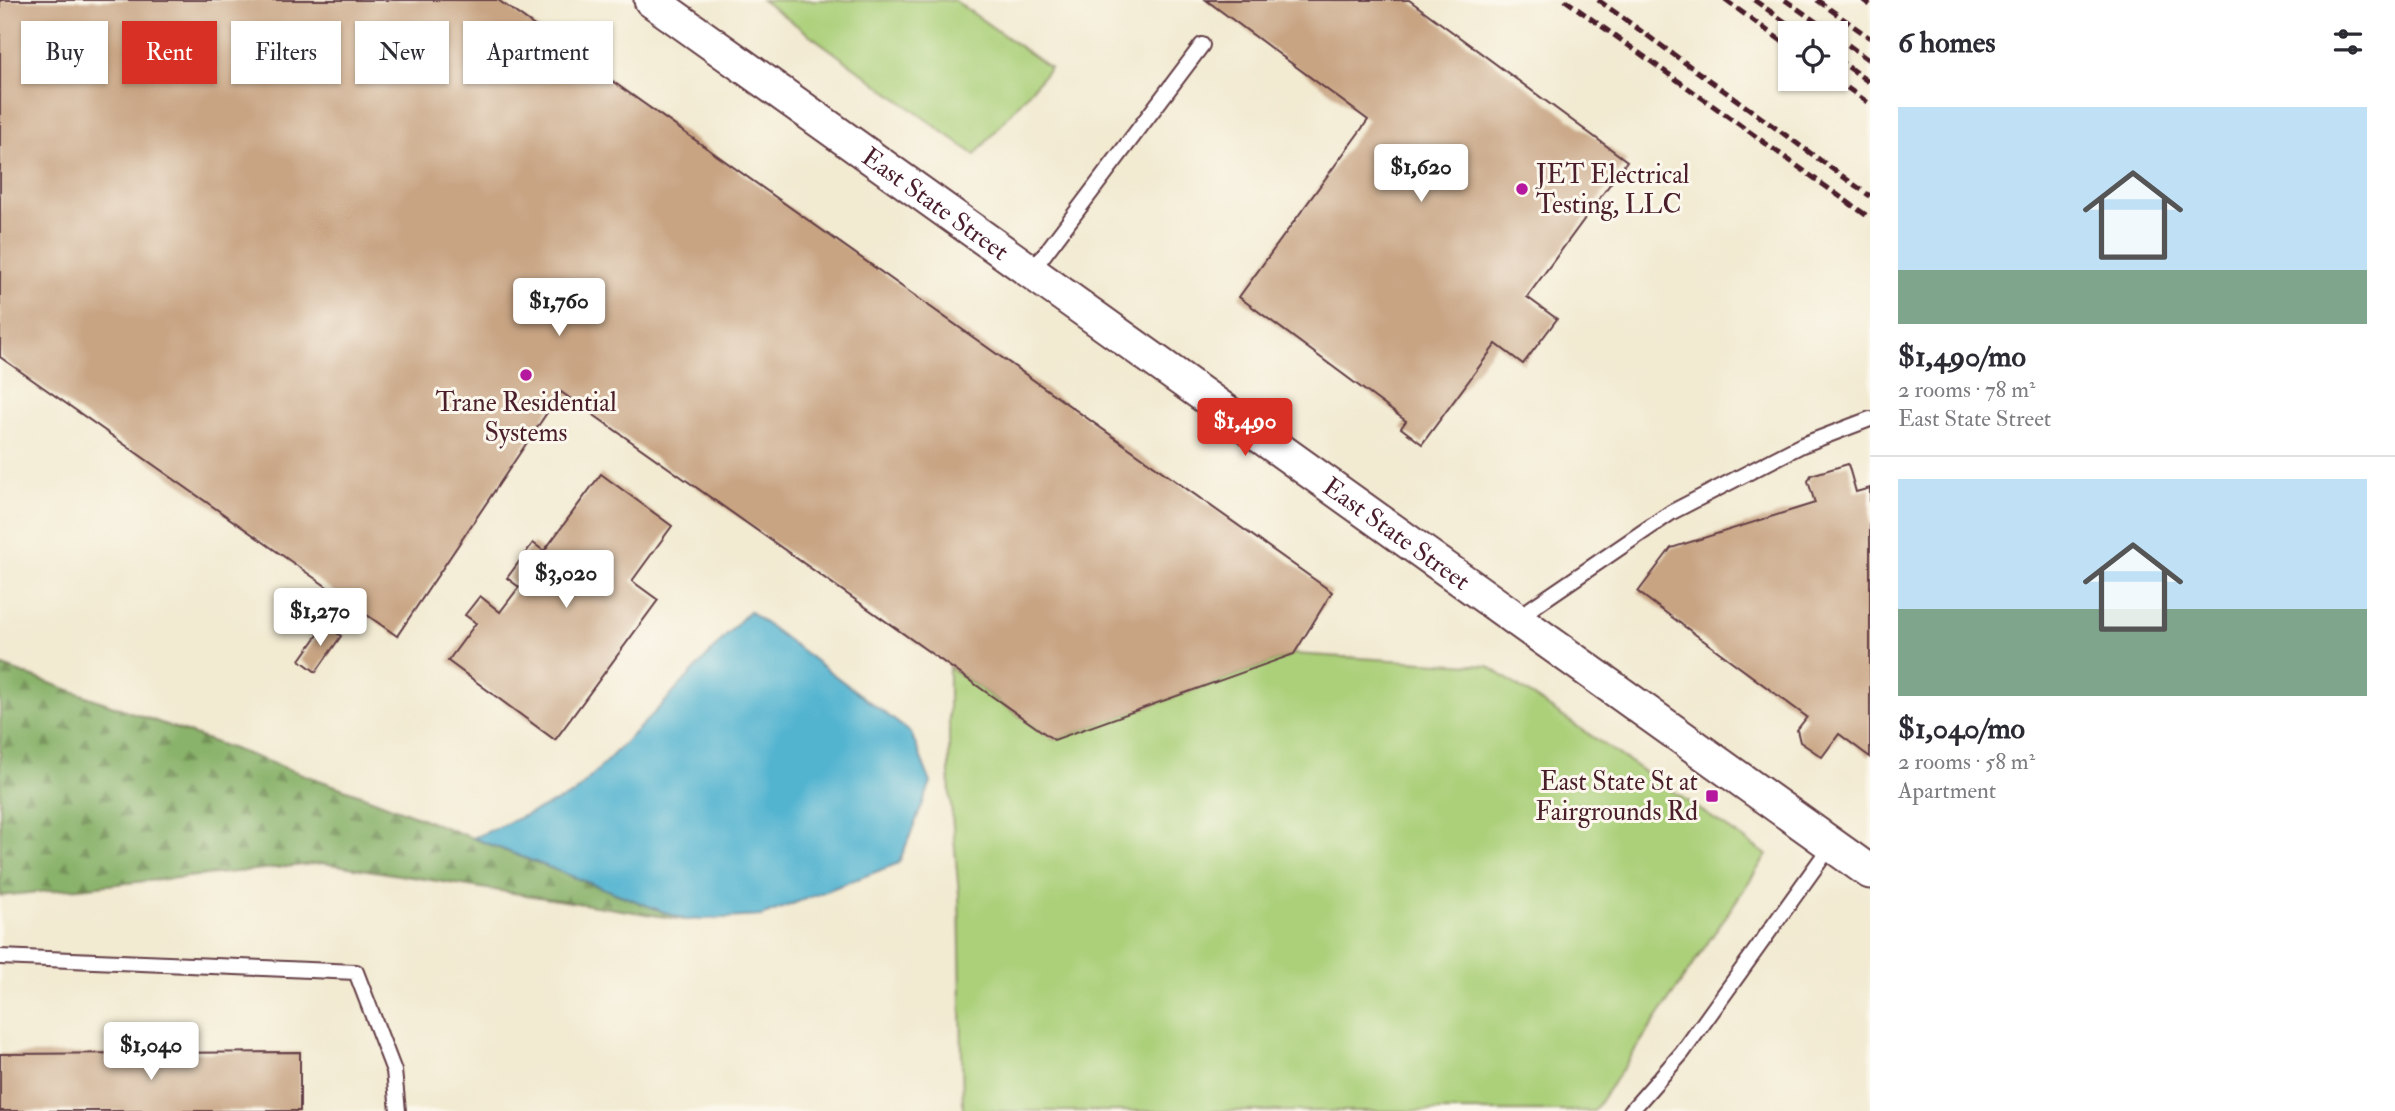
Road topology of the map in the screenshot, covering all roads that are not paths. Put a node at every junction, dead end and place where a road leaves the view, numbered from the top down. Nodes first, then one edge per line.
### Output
1 (651, 0) edge
2 (1202, 45) dead end
3 (1031, 272) junction
4 (1870, 419) edge
5 (1516, 618) junction
6 (1832, 844) junction
7 (1870, 872) edge
8 (0, 957) edge
9 (398, 1111) edge
10 (1631, 1111) edge

1 - 3 street, East State Street
2 - 3 lane
3 - 5 street, East State Street
4 - 5 lane
5 - 6 street, East State Street
6 - 7 street, East State Street
6 - 10 lane
8 - 9 lane

